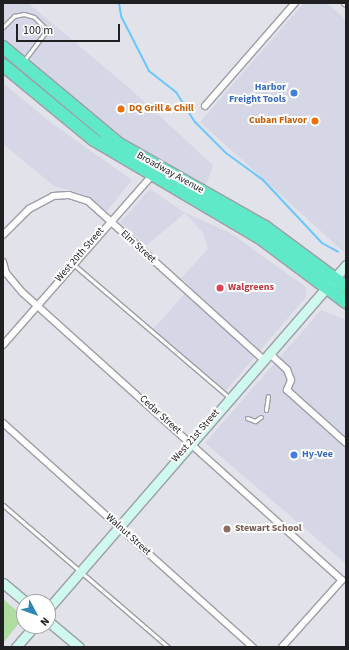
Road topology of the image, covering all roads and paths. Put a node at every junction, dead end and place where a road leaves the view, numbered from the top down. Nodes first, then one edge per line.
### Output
1 (295, 3) edge
2 (3, 27) edge
3 (3, 47) edge
4 (22, 64) junction
5 (3, 65) edge
6 (13, 74) junction
7 (205, 106) dead end
8 (156, 171) junction
9 (109, 221) junction
10 (3, 235) edge
11 (3, 262) edge
12 (73, 264) junction
13 (346, 265) edge
14 (330, 282) junction
15 (346, 287) edge
16 (346, 302) edge
17 (37, 305) junction
18 (3, 345) edge
19 (266, 356) junction
20 (268, 396) dead end
21 (230, 398) junction
22 (266, 410) dead end
23 (261, 417) dead end
24 (247, 418) dead end
25 (3, 423) edge
26 (191, 442) junction
27 (346, 443) edge
28 (3, 505) edge
29 (118, 526) junction
30 (79, 571) junction
31 (3, 583) edge
32 (16, 594) edge
33 (56, 599) edge
34 (56, 628) edge
35 (27, 634) edge
36 (16, 647) edge
37 (79, 647) edge
38 (168, 647) edge
39 (253, 647) edge
40 (282, 647) edge

1 - 7 street
2 - 4 lane
3 - 4 highway, Broadway Avenue
4 - 6 lane
4 - 8 highway, Broadway Avenue
5 - 6 highway, Broadway Avenue
6 - 8 highway, Broadway Avenue
8 - 9 street, West 20th Street
8 - 14 highway, Broadway Avenue
9 - 10 street, Elm Street
9 - 12 street, West 20th Street
9 - 19 street, Elm Street
11 - 17 street, Cedar Street
12 - 17 street, West 20th Street
12 - 21 lane
13 - 14 street, West 21st Street
14 - 15 highway, Broadway Avenue
14 - 16 highway, Broadway Avenue
14 - 19 street, West 21st Street
17 - 18 street, West 20th Street
17 - 26 street, Cedar Street
19 - 21 street, West 21st Street
19 - 27 street, Elm Street
20 - 22 lane
21 - 26 street, West 21st Street
23 - 24 lane
25 - 29 street, Walnut Street
26 - 29 street, West 21st Street
26 - 40 street, Cedar Street
28 - 30 lane
29 - 30 street, West 21st Street
29 - 39 street, Walnut Street
30 - 33 street, West 21st Street
30 - 38 lane
31 - 32 street
34 - 37 street
35 - 36 street

